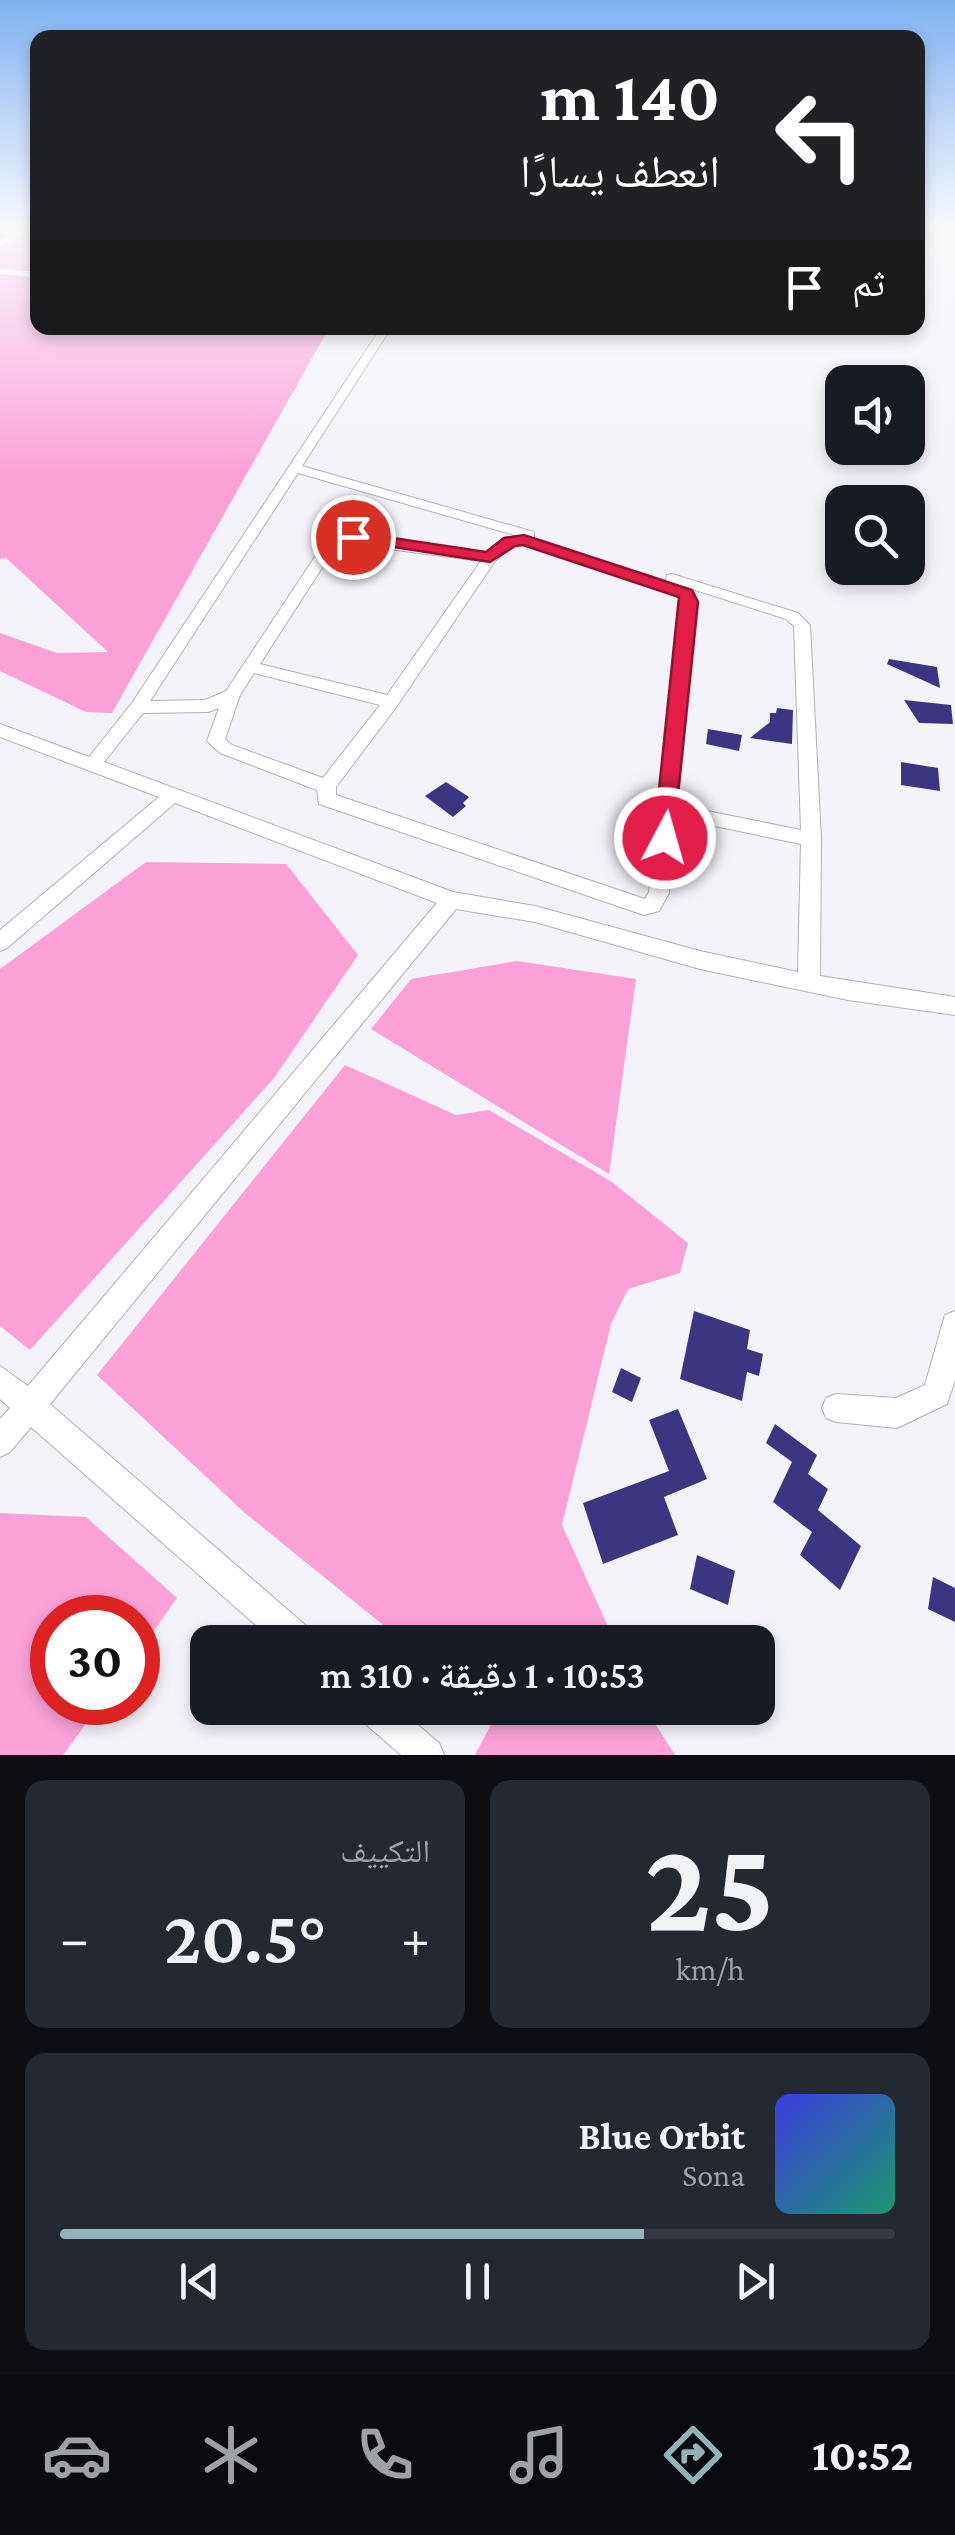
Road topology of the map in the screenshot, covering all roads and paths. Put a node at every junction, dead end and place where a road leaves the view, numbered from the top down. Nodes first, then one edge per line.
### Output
1 (382, 335) edge
2 (296, 468) junction
3 (490, 558) junction
4 (250, 667) junction
5 (232, 695) junction
6 (391, 702) junction
7 (138, 707) junction
8 (0, 730) edge
9 (92, 765) junction
10 (327, 786) junction
11 (172, 796) junction
12 (668, 810) junction
13 (811, 839) junction
14 (450, 900) junction
15 (0, 942) edge
16 (809, 982) junction
17 (955, 1006) edge
18 (955, 1324) edge
19 (0, 1380) edge
20 (30, 1406) junction
21 (836, 1408) dead end
22 (0, 1442) edge
23 (280, 1625) edge
24 (393, 1725) edge
25 (427, 1755) edge

1 - 2 street
2 - 7 street
2 - 13 street
3 - 4 street
3 - 6 street
3 - 12 street
4 - 5 street
4 - 6 street
5 - 7 street
5 - 10 street
6 - 10 street
7 - 9 street
8 - 9 street
9 - 11 street
10 - 12 street
11 - 14 street
11 - 15 street
12 - 13 street
13 - 16 street
14 - 16 street
14 - 20 street
16 - 17 street
18 - 21 street
19 - 20 street
20 - 22 street
20 - 23 street
24 - 25 street

